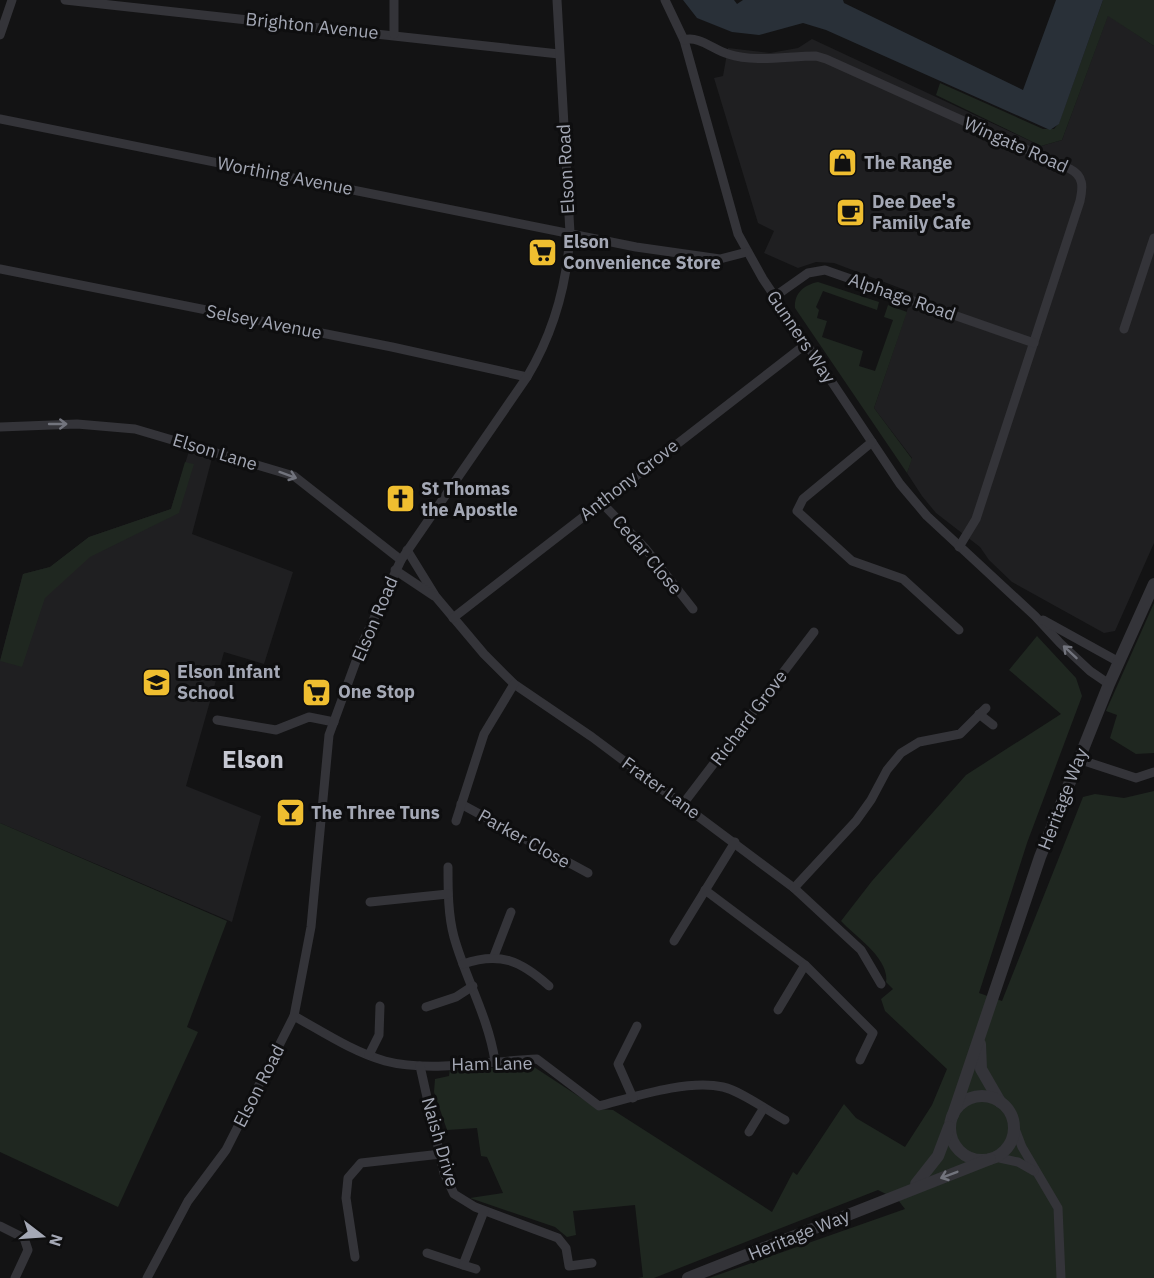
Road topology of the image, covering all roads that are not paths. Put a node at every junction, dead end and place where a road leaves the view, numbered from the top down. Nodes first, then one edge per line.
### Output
1 (12, 0) edge
2 (65, 0) edge
3 (394, 0) edge
4 (557, 0) edge
5 (664, 0) edge
6 (394, 34) junction
7 (0, 35) edge
8 (684, 40) junction
9 (559, 54) junction
10 (0, 119) edge
11 (570, 233) junction
12 (1154, 238) edge
13 (747, 252) junction
14 (1152, 253) edge
15 (0, 269) edge
16 (774, 297) junction
17 (1124, 329) dead end
18 (1034, 343) junction
19 (806, 344) junction
20 (527, 377) junction
21 (0, 427) edge
22 (872, 442) junction
23 (602, 502) junction
24 (959, 546) junction
25 (408, 550) junction
26 (401, 560) junction
27 (395, 570) junction
28 (1154, 584) edge
29 (436, 597) junction
30 (693, 609) dead end
31 (1035, 616) junction
32 (453, 618) junction
33 (959, 630) dead end
34 (814, 632) dead end
35 (1119, 662) junction
36 (514, 684) junction
37 (1109, 684) junction
38 (217, 720) dead end
39 (334, 722) junction
40 (993, 724) dead end
41 (1078, 759) junction
42 (1154, 772) edge
43 (461, 804) junction
44 (683, 804) junction
45 (456, 821) dead end
46 (735, 842) junction
47 (448, 867) dead end
48 (588, 873) dead end
49 (794, 888) junction
50 (705, 890) junction
51 (448, 894) junction
52 (370, 902) dead end
53 (511, 912) dead end
54 (674, 941) dead end
55 (494, 956) junction
56 (463, 964) junction
57 (805, 965) junction
58 (881, 984) dead end
59 (474, 986) junction
60 (549, 986) dead end
61 (380, 1006) dead end
62 (426, 1007) dead end
63 (778, 1010) dead end
64 (294, 1016) junction
65 (984, 1019) junction
66 (637, 1026) dead end
67 (369, 1055) junction
68 (860, 1060) dead end
69 (495, 1061) junction
70 (420, 1066) junction
71 (633, 1098) junction
72 (1002, 1103) junction
73 (763, 1109) junction
74 (952, 1119) junction
75 (785, 1120) dead end
76 (1014, 1126) junction
77 (749, 1132) dead end
78 (441, 1154) junction
79 (992, 1158) junction
80 (1038, 1174) junction
81 (908, 1190) junction
82 (484, 1211) junction
83 (0, 1226) edge
84 (427, 1253) dead end
85 (355, 1257) dead end
86 (592, 1263) dead end
87 (463, 1265) junction
88 (569, 1266) junction
89 (476, 1269) dead end
90 (15, 1278) edge
91 (147, 1278) edge
92 (569, 1278) edge
93 (688, 1278) edge
94 (1061, 1278) edge

1 - 7 street
2 - 6 street, Brighton Avenue
3 - 6 street
4 - 9 street, Elson Road
5 - 8 street, Gunners Way
6 - 9 street, Brighton Avenue
8 - 13 street, Gunners Way
8 - 18 street, Wingate Road
9 - 11 street, Elson Road
10 - 11 street, Worthing Avenue
11 - 13 street, Worthing Avenue
11 - 20 street, Elson Road
12 - 14 street
13 - 16 street, Gunners Way
14 - 17 street
15 - 20 street, Selsey Avenue
16 - 18 street, Alphage Road
16 - 19 street, Gunners Way
18 - 24 street, Wingate Road
19 - 22 street, Gunners Way
19 - 23 street, Anthony Grove
20 - 25 street, Elson Road
21 -> 26 street, Elson Lane
22 - 24 street, Gunners Way
22 - 33 street
23 - 30 street, Cedar Close
23 - 32 street, Anthony Grove
24 - 31 street, Gunners Way
25 - 26 street, Elson Road
25 - 29 street, Frater Lane
26 - 27 street, Elson Road
27 - 29 street, Frater Lane
27 - 39 street, Elson Road
28 - 35 street, Heritage Way
29 - 32 street, Frater Lane
31 - 35 street, Gunners Way
37 -> 31 street, Gunners Way
32 - 36 street, Frater Lane
34 - 44 street, Richard Grove
35 - 37 street, Heritage Way
36 - 43 street
36 - 44 street, Frater Lane
37 - 41 street, Heritage Way
38 - 39 street
39 - 64 street, Elson Road
40 - 49 street
41 - 42 street
41 - 65 street, Heritage Way
43 - 45 street
43 - 48 street, Parker Close
44 - 46 street, Frater Lane
46 - 49 street, Frater Lane
46 - 50 street
47 - 51 street
49 - 58 street, Frater Lane
50 - 54 street
50 - 57 street
51 - 52 street
51 - 56 street
53 - 55 street
55 - 56 street
55 - 60 street
56 - 59 street
57 - 63 street
57 - 68 street
59 - 62 street
59 - 69 street
61 - 67 street
64 - 67 street, Ham Lane
64 - 91 street, Elson Road
65 - 72 street, Heritage Way
65 - 74 street, Heritage Way
66 - 71 street
67 - 70 street, Ham Lane
69 - 70 street, Ham Lane
69 - 71 street, Ham Lane
70 - 78 street, Naish Drive
71 - 73 street, Ham Lane
72 - 74 street
72 - 76 street
73 - 75 street, Ham Lane
73 - 77 street
74 - 79 street
74 - 81 street, Heritage Way
76 - 79 street
76 - 80 street
78 - 82 street, Naish Drive
78 - 85 street
79 - 80 street
79 -> 81 street, Heritage Way
80 - 94 street
81 - 93 street, Heritage Way
82 - 87 street
82 - 88 street, Naish Drive
83 - 90 street
84 - 87 street
86 - 88 street
87 - 89 street
88 - 92 street

